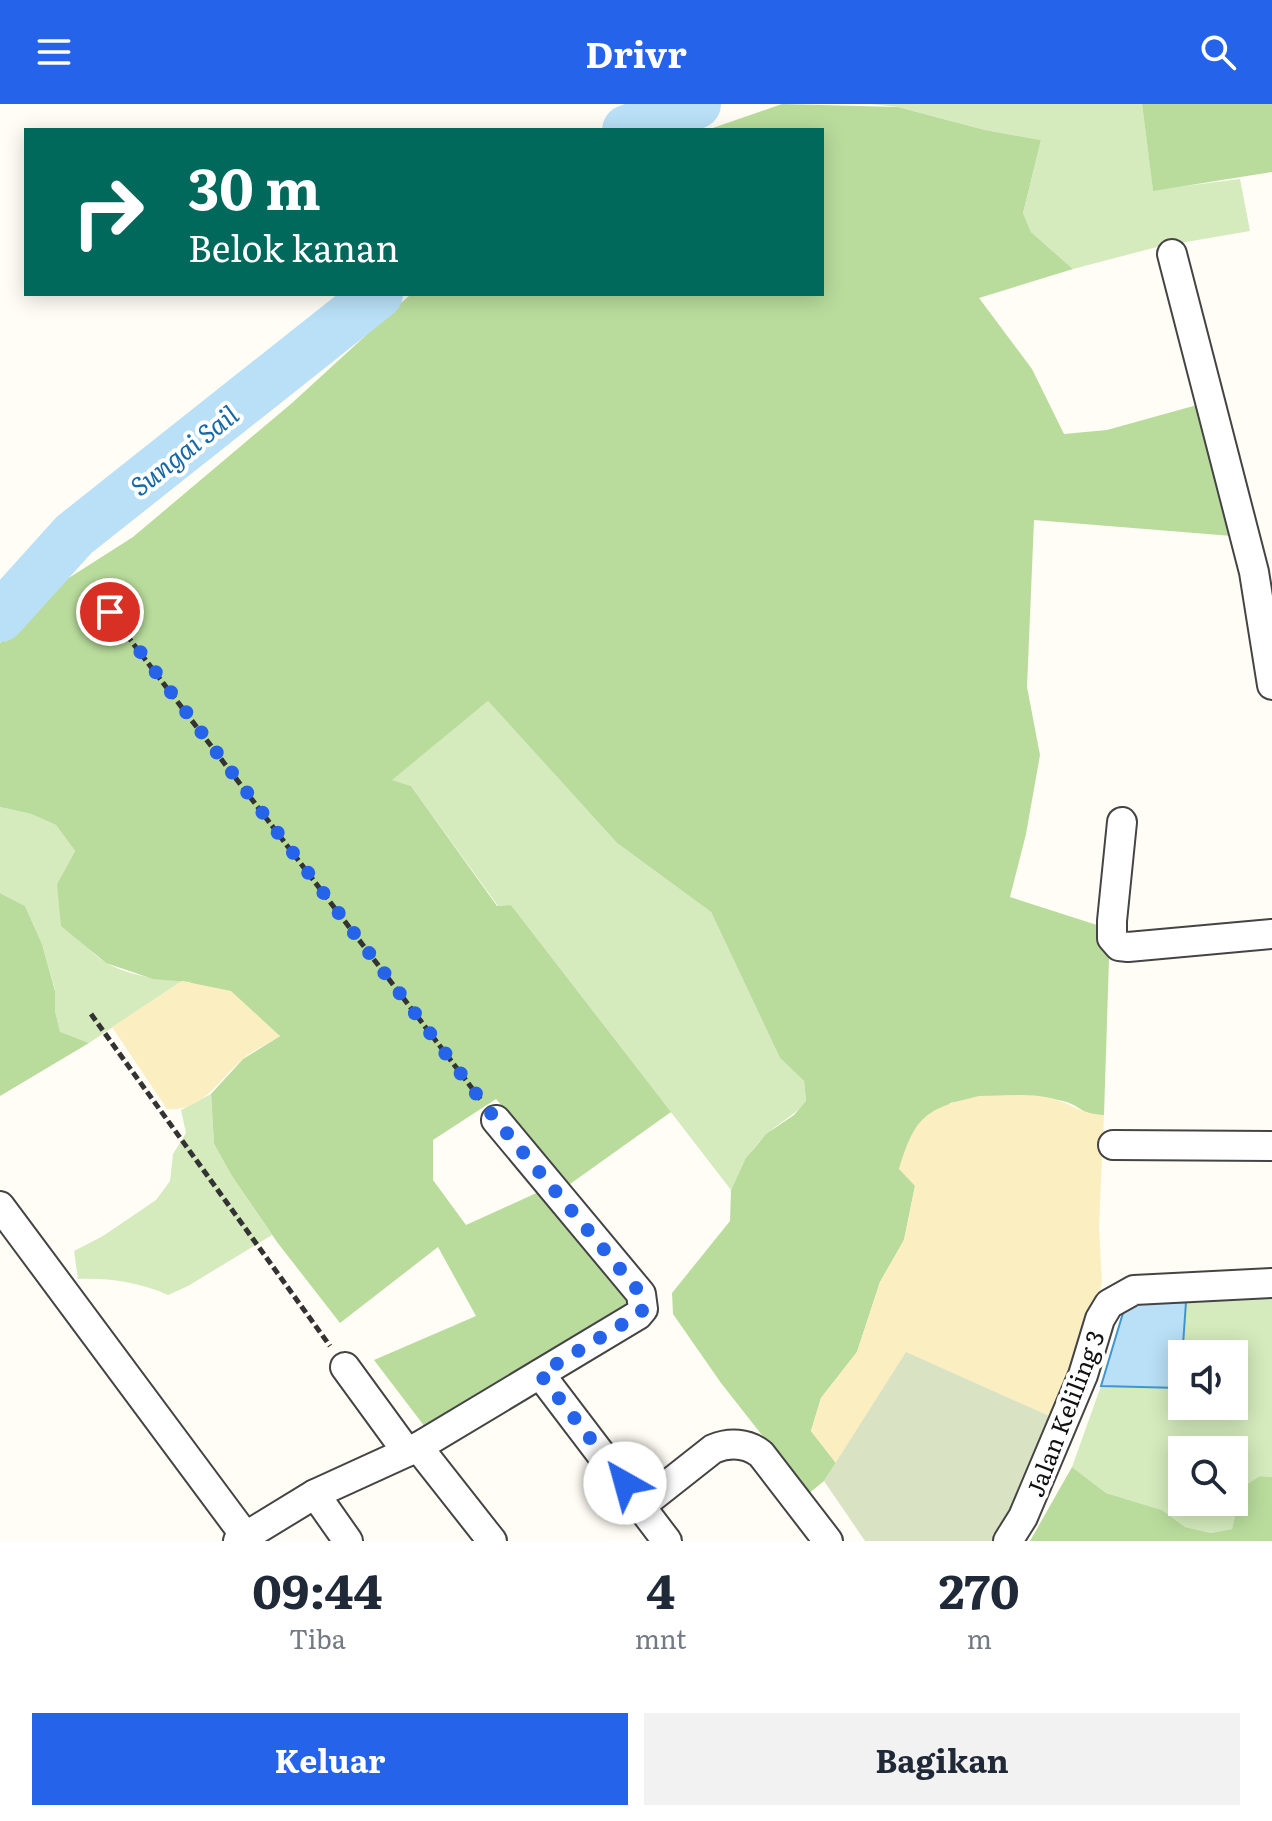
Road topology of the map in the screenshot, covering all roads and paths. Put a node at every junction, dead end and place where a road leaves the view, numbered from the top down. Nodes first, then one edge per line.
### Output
1 (1172, 254) dead end
2 (90, 587) dead end
3 (1272, 685) edge
4 (1122, 822) dead end
5 (1272, 934) edge
6 (91, 1014) dead end
7 (496, 1120) joint
8 (1113, 1145) dead end
9 (1272, 1146) edge
10 (0, 1206) edge
11 (1272, 1283) edge
12 (345, 1367) joint
13 (540, 1374) junction
14 (413, 1449) junction
15 (315, 1494) junction
16 (642, 1505) junction
17 (242, 1539) edge
18 (348, 1541) edge
19 (492, 1541) edge
20 (667, 1541) edge
21 (828, 1541) edge
22 (1008, 1541) edge

1 - 3 street
2 - 7 path
4 - 5 street
6 - 12 path
7 - 13 street
8 - 9 street
10 - 17 street
11 - 22 street, Jalan Keliling 3
12 - 14 street
13 - 14 street
13 - 16 street
14 - 15 street
14 - 19 street
15 - 17 street
15 - 18 street
16 - 20 street
16 - 21 street

